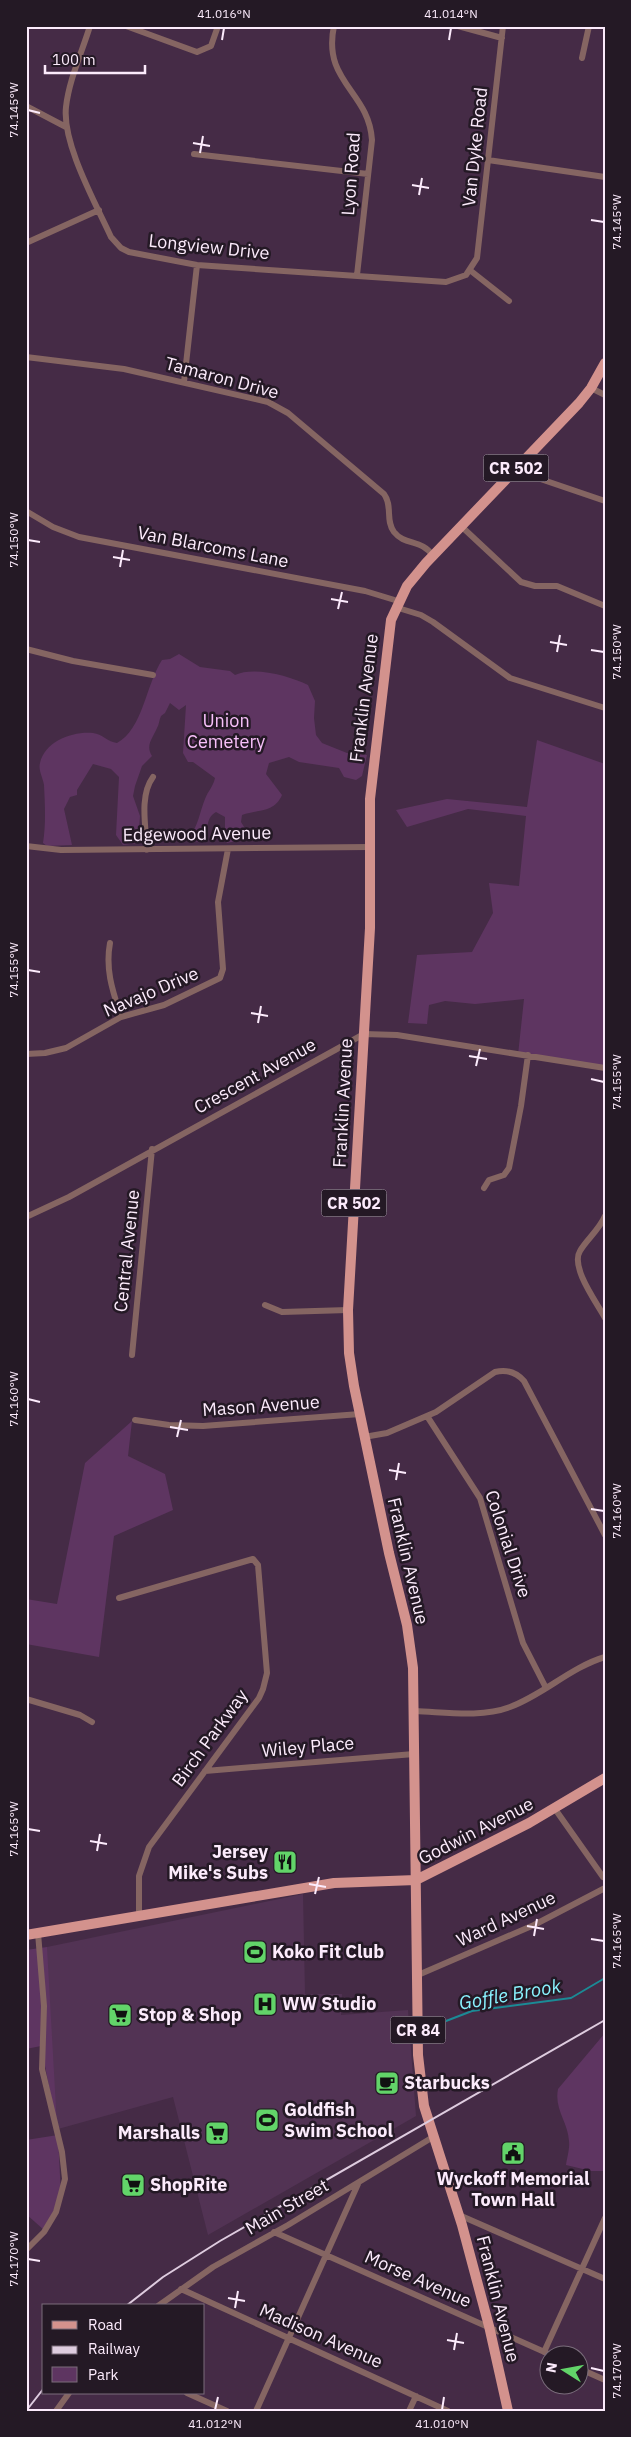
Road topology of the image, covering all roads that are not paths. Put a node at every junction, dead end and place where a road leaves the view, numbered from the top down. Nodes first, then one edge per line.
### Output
1 (90, 26) edge
2 (126, 26) edge
3 (218, 26) edge
4 (334, 26) edge
5 (458, 26) edge
6 (503, 26) edge
7 (589, 26) edge
8 (502, 38) junction
9 (582, 58) dead end
10 (26, 106) edge
11 (66, 127) junction
12 (194, 154) dead end
13 (488, 160) junction
14 (368, 174) junction
15 (605, 177) edge
16 (99, 210) junction
17 (26, 243) edge
18 (197, 265) junction
19 (471, 270) junction
20 (356, 275) junction
21 (508, 301) dead end
22 (26, 357) edge
23 (605, 363) edge
24 (184, 382) junction
25 (591, 388) junction
26 (605, 395) edge
27 (514, 470) junction
28 (605, 501) edge
29 (26, 511) edge
30 (462, 526) junction
31 (433, 556) junction
32 (397, 604) junction
33 (605, 606) edge
34 (26, 649) edge
35 (152, 675) dead end
36 (605, 708) edge
37 (152, 777) dead end
38 (26, 846) edge
39 (369, 847) junction
40 (228, 849) junction
41 (147, 850) junction
42 (110, 944) dead end
43 (121, 1017) junction
44 (364, 1034) junction
45 (26, 1054) edge
46 (528, 1056) junction
47 (605, 1068) edge
48 (152, 1149) junction
49 (484, 1188) dead end
50 (605, 1216) edge
51 (26, 1217) edge
52 (265, 1305) dead end
53 (348, 1310) junction
54 (605, 1318) edge
55 (132, 1356) dead end
56 (360, 1414) junction
57 (427, 1416) junction
58 (135, 1420) dead end
59 (364, 1437) junction
60 (605, 1535) edge
61 (119, 1598) dead end
62 (605, 1657) edge
63 (546, 1688) junction
64 (26, 1700) edge
65 (415, 1711) junction
66 (92, 1722) dead end
67 (414, 1754) junction
68 (205, 1771) junction
69 (605, 1778) edge
70 (555, 1808) junction
71 (603, 1877) dead end
72 (416, 1880) junction
73 (605, 1888) edge
74 (139, 1915) junction
75 (38, 1933) junction
76 (26, 1935) edge
77 (418, 1975) junction
78 (433, 2137) junction
79 (358, 2183) junction
80 (459, 2215) junction
81 (605, 2218) edge
82 (274, 2232) junction
83 (26, 2250) edge
84 (326, 2255) junction
85 (582, 2269) junction
86 (605, 2279) edge
87 (181, 2290) junction
88 (161, 2304) edge
89 (489, 2326) junction
90 (289, 2338) junction
91 (550, 2344) edge
92 (538, 2349) edge
93 (588, 2372) edge
94 (605, 2380) edge
95 (68, 2394) edge
96 (189, 2394) edge
97 (416, 2396) junction
98 (56, 2411) edge
99 (227, 2411) edge
100 (256, 2411) edge
101 (409, 2411) edge
102 (448, 2411) edge
103 (508, 2411) edge

1 - 11 street, Longview Drive
2 - 3 street
4 - 14 street, Lyon Road
5 - 8 street
6 - 8 street, Van Dyke Road
7 - 9 street
8 - 13 street, Van Dyke Road
10 - 11 street
11 - 16 street, Longview Drive
12 - 14 street
13 - 15 street
13 - 19 street, Van Dyke Road
14 - 20 street, Lyon Road
16 - 17 street
16 - 18 street, Longview Drive
18 - 20 street, Longview Drive
18 - 24 street
19 - 20 street, Longview Drive
19 - 21 street
22 - 24 street, Tamaron Drive
23 - 25 main road, CR 502
24 - 31 street, Tamaron Drive
25 - 26 street
25 - 27 main road, CR 502
27 - 28 street
27 - 30 main road, CR 502
29 - 32 street, Van Blarcoms Lane
30 - 31 main road, CR 502
30 - 33 street
31 - 32 main road, Franklin Avenue / CR 502
32 - 36 street, Van Blarcoms Lane
32 - 39 main road, Franklin Avenue / CR 502
34 - 35 street
37 - 41 street
38 - 41 street, Edgewood Avenue
39 - 40 street, Edgewood Avenue
39 - 44 main road, Franklin Avenue / CR 502
40 - 41 street, Edgewood Avenue
40 - 43 street, Navajo Drive
42 - 43 street
43 - 45 street, Navajo Drive
44 - 46 street
44 - 48 street, Crescent Avenue
44 - 53 main road, Franklin Avenue / CR 502
46 - 47 street
46 - 49 street
48 - 51 street, Crescent Avenue
48 - 55 street, Central Avenue
50 - 54 street
52 - 53 street
53 - 56 main road, Franklin Avenue / CR 502
56 - 58 street, Mason Avenue
56 - 59 main road, Franklin Avenue / CR 502
57 - 59 street
57 - 60 street
57 - 63 street, Colonial Drive
59 - 65 main road, Franklin Avenue / CR 502
61 - 68 street, Birch Parkway
62 - 63 street
63 - 65 street
64 - 66 street
65 - 67 main road, Franklin Avenue / CR 502
67 - 68 street, Wiley Place
67 - 72 main road, Franklin Avenue / CR 502
68 - 74 street, Birch Parkway
69 - 70 main road, Godwin Avenue
70 - 71 street
70 - 72 main road, Godwin Avenue
72 - 74 main road, Godwin Avenue
72 - 77 main road, Franklin Avenue / CR 84
73 - 77 street, Ward Avenue
74 - 75 main road, Godwin Avenue
75 - 76 main road, Godwin Avenue
75 - 83 street
77 - 78 main road, Franklin Avenue / CR 84
78 - 79 street, Main Street
78 - 80 main road, Franklin Avenue / CR 84
79 - 82 street, Main Street
79 - 84 street
80 - 85 street
80 - 89 main road, Franklin Avenue / CR 84
81 - 85 street
82 - 84 street, Morse Avenue
82 - 87 street, Main Street
84 - 89 street, Morse Avenue
84 - 90 street
85 - 86 street
85 - 91 street
87 - 88 street, Main Street
87 - 90 street, Madison Avenue
89 - 92 street, Morse Avenue
89 - 103 main road, Franklin Avenue / CR 84
90 - 97 street, Madison Avenue
90 - 100 street
93 - 94 street
95 - 98 street
96 - 99 street
97 - 101 street
97 - 102 street, Madison Avenue

